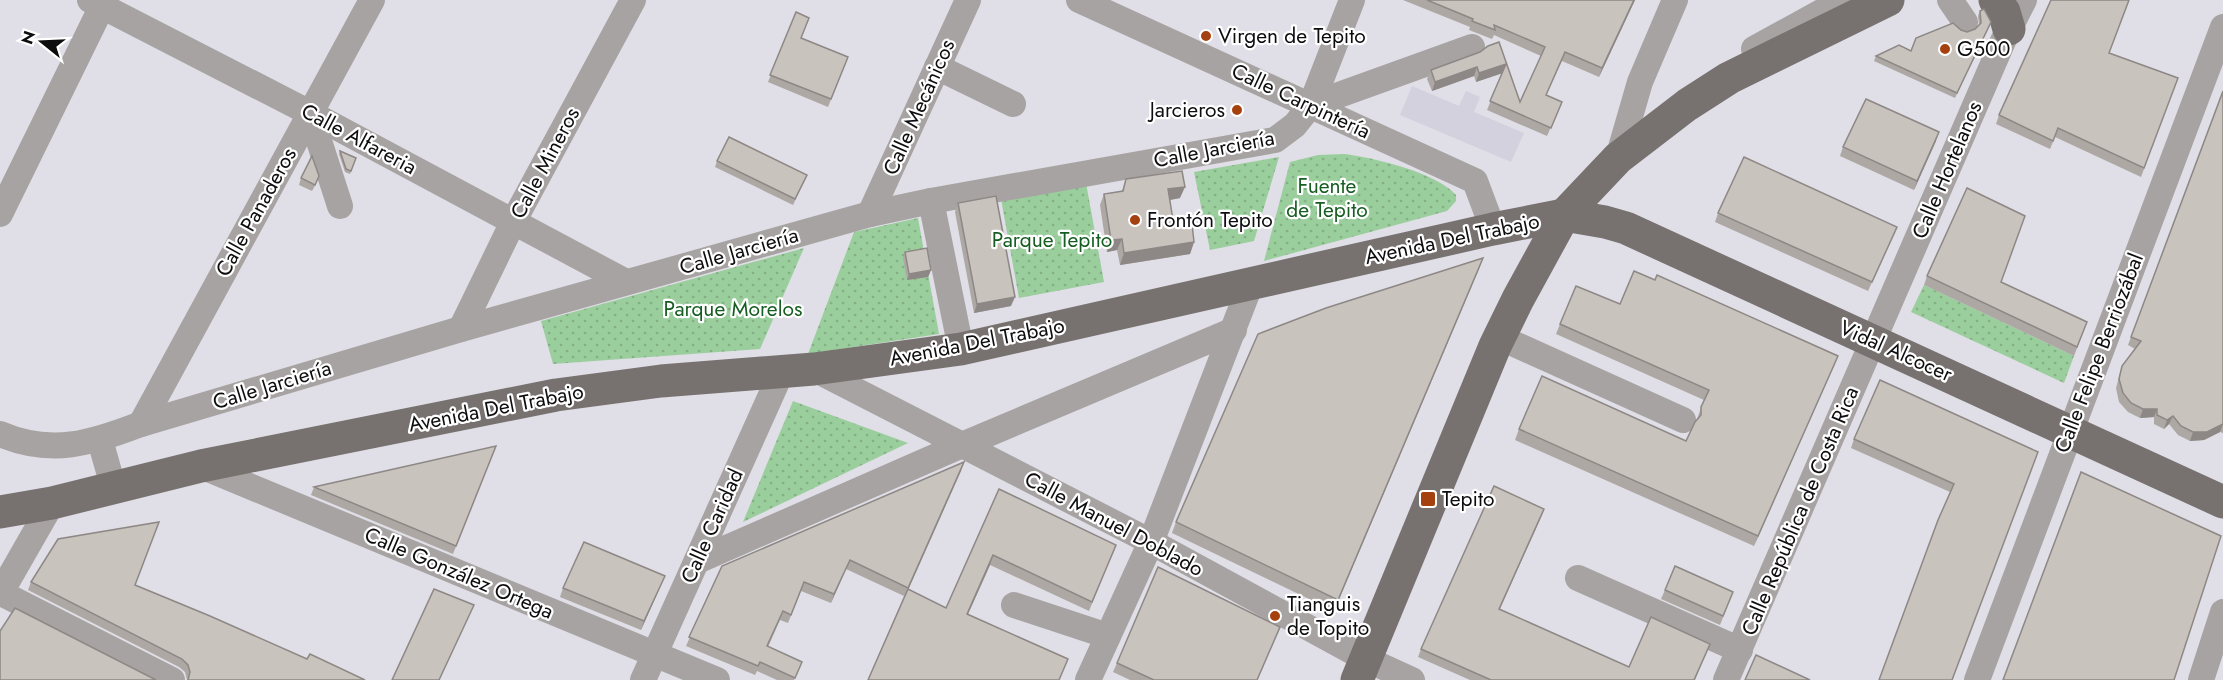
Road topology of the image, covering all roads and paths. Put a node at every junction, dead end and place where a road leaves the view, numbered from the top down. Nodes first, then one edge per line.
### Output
1 (372, 0) edge
2 (633, 0) edge
3 (968, 0) edge
4 (1080, 0) edge
5 (1352, 0) edge
6 (1675, 0) edge
7 (1843, 0) edge
8 (1888, 0) edge
9 (1950, 0) edge
10 (2024, 0) edge
11 (99, 2) edge
12 (1992, 25) edge
13 (2223, 27) edge
14 (1472, 47) dead end
15 (937, 67) junction
16 (1013, 105) dead end
17 (1311, 105) junction
18 (310, 113) junction
19 (1620, 152) junction
20 (931, 201) junction
21 (340, 206) dead end
22 (0, 214) edge
23 (870, 214) junction
24 (1560, 216) junction
25 (513, 222) junction
26 (1493, 229) junction
27 (626, 282) junction
28 (1251, 283) junction
29 (461, 329) junction
30 (1234, 330) junction
31 (1499, 338) junction
32 (1873, 341) junction
33 (961, 349) junction
34 (814, 369) junction
35 (781, 373) junction
36 (1683, 420) dead end
37 (141, 424) junction
38 (2070, 430) junction
39 (0, 434) edge
40 (100, 440) junction
41 (962, 445) junction
42 (201, 466) junction
43 (114, 486) junction
44 (2223, 502) edge
45 (52, 503) junction
46 (0, 512) edge
47 (1151, 542) junction
48 (697, 561) junction
49 (1578, 578) dead end
50 (0, 593) edge
51 (1014, 605) dead end
52 (2223, 612) edge
53 (1108, 636) junction
54 (1740, 650) junction
55 (655, 654) junction
56 (1356, 668) edge
57 (172, 680) edge
58 (643, 680) edge
59 (717, 680) edge
60 (1088, 680) edge
61 (1412, 680) edge
62 (1726, 680) edge
63 (1977, 680) edge
64 (2201, 680) edge

1 - 18 street, Calle Panaderos
2 - 25 street, Calle Mineros
3 - 15 street, Calle Mecánicos
4 - 17 street, Calle Carpintería
5 - 17 street
6 - 19 street
7 - 19 street
8 - 19 main road, Avenida Del Trabajo
9 - 12 street
10 - 12 street, Calle Hortelanos
11 - 18 street, Calle Alfareria
11 - 22 street
12 - 32 street, Calle Hortelanos
13 - 38 street, Calle Felipe Berriozábal
14 - 17 street, Calle Jarciería
15 - 16 street
15 - 23 street, Calle Mecánicos
17 - 20 street, Calle Jarciería
17 - 26 street, Calle Carpintería
18 - 21 street
18 - 25 street, Calle Alfareria
18 - 37 street, Calle Panaderos
19 - 24 main road, Avenida Del Trabajo
20 - 23 street, Calle Jarciería
20 - 33 street
23 - 27 street, Calle Jarciería
24 - 26 main road, Avenida Del Trabajo
24 - 31 main road
24 - 32 main road, Vidal Alcocer
24 - 56 street
25 - 27 street, Calle Alfareria
25 - 29 street, Calle Mineros
26 - 28 main road, Avenida Del Trabajo
27 - 29 street, Calle Jarciería
28 - 30 street
28 - 33 main road, Avenida Del Trabajo
29 - 37 street, Calle Jarciería
30 - 41 street
30 - 47 street
31 - 36 street
31 - 56 main road
32 - 38 main road, Vidal Alcocer
32 - 54 street, Calle República de Costa Rica
33 - 34 main road, Avenida Del Trabajo
34 - 35 main road, Avenida Del Trabajo
34 - 41 street, Calle Manuel Doblado
35 - 42 main road, Avenida Del Trabajo
35 - 48 street, Calle Caridad
37 - 40 street, Calle Jarciería
38 - 44 main road, Vidal Alcocer
38 - 63 street, Calle Felipe Berriozábal
39 - 40 street, Calle Jarciería
40 - 43 street
41 - 47 street, Calle Manuel Doblado
41 - 48 street
42 - 43 main road, Avenida Del Trabajo
42 - 55 street, Calle González Ortega
43 - 45 main road, Avenida Del Trabajo
45 - 46 main road, Avenida Del Trabajo
45 - 50 street
47 - 53 street
47 - 56 street, Calle Manuel Doblado
48 - 55 street, Calle Caridad
49 - 54 street
50 - 57 street
51 - 53 street
52 - 64 street
53 - 60 street
54 - 62 street, Calle República de Costa Rica
55 - 58 street, Calle Caridad
55 - 59 street, Calle González Ortega
56 - 61 street, Calle Manuel Doblado

